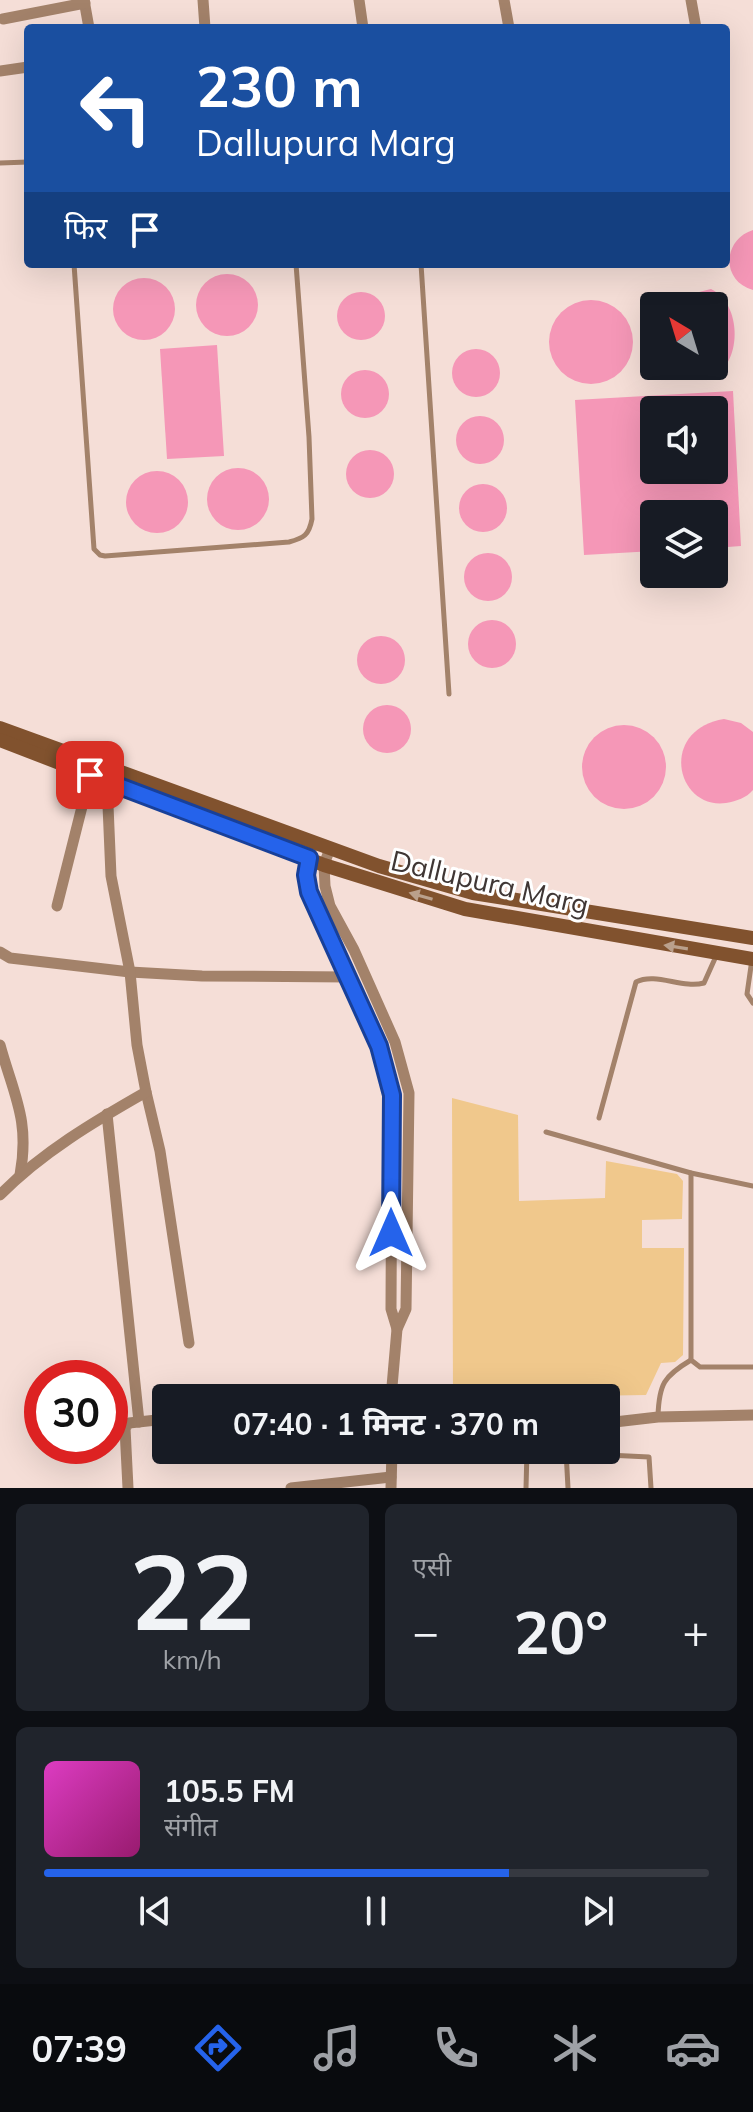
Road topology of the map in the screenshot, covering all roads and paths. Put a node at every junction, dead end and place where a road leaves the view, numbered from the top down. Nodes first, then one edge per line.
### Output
1 (203, 0) edge
2 (359, 0) edge
3 (504, 0) edge
4 (691, 0) edge
5 (85, 2) edge
6 (3, 19) dead end
7 (88, 24) edge
8 (205, 24) edge
9 (362, 24) edge
10 (508, 24) edge
11 (695, 24) edge
12 (24, 68) edge
13 (0, 71) edge
14 (24, 162) edge
15 (0, 163) edge
16 (74, 268) edge
17 (296, 268) edge
18 (421, 268) edge
19 (449, 694) dead end
20 (0, 728) edge
21 (0, 740) edge
22 (90, 775) junction
23 (107, 782) junction
24 (313, 842) junction
25 (330, 848) junction
26 (309, 858) junction
27 (324, 865) junction
28 (57, 906) dead end
29 (753, 938) edge
30 (0, 952) edge
31 (717, 953) junction
32 (752, 958) edge
33 (130, 972) junction
34 (349, 977) junction
35 (753, 1003) edge
36 (0, 1045) edge
37 (146, 1092) junction
38 (107, 1114) junction
39 (599, 1118) dead end
40 (546, 1132) dead end
41 (691, 1173) junction
42 (20, 1175) junction
43 (753, 1186) edge
44 (0, 1195) edge
45 (397, 1329) junction
46 (189, 1343) dead end
47 (691, 1360) junction
48 (753, 1367) edge
49 (392, 1384) edge
50 (753, 1415) edge
51 (658, 1417) junction
52 (152, 1421) edge
53 (620, 1421) edge
54 (139, 1422) junction
55 (620, 1455) edge
56 (527, 1464) edge
57 (567, 1464) edge
58 (391, 1482) edge
59 (128, 1488) edge
60 (291, 1488) edge
61 (526, 1488) edge
62 (568, 1488) edge
63 (651, 1488) edge

1 - 8 street
2 - 9 street
3 - 10 street
4 - 11 street
5 - 6 street
5 - 7 street
12 - 13 street
14 - 15 lane
16 - 17 lane
18 - 19 lane
20 - 24 main road, Dallupura Marg
21 - 22 main road, Dallupura Marg
22 - 23 main road, Dallupura Marg
22 - 28 street
23 - 26 main road, Dallupura Marg
23 - 33 street
24 - 25 main road, Dallupura Marg
24 - 26 street
25 - 27 street
25 - 29 main road, Dallupura Marg
26 - 27 main road, Dallupura Marg
26 - 34 street
31 -> 27 main road, Dallupura Marg
27 - 45 street
30 - 33 street
31 - 32 main road, Dallupura Marg
31 - 39 lane
32 - 35 lane
33 - 34 street
33 - 37 street
34 - 45 street
36 - 42 street
37 - 38 street
37 - 46 street
38 - 42 street
38 - 54 street
40 - 41 lane
41 - 43 lane
41 - 47 lane
42 - 44 street
45 - 49 street
47 - 48 lane
47 - 51 lane
50 - 51 street
51 - 53 street
52 - 54 street
54 - 59 street
55 - 63 lane
56 - 61 lane
57 - 62 lane
58 - 60 street

